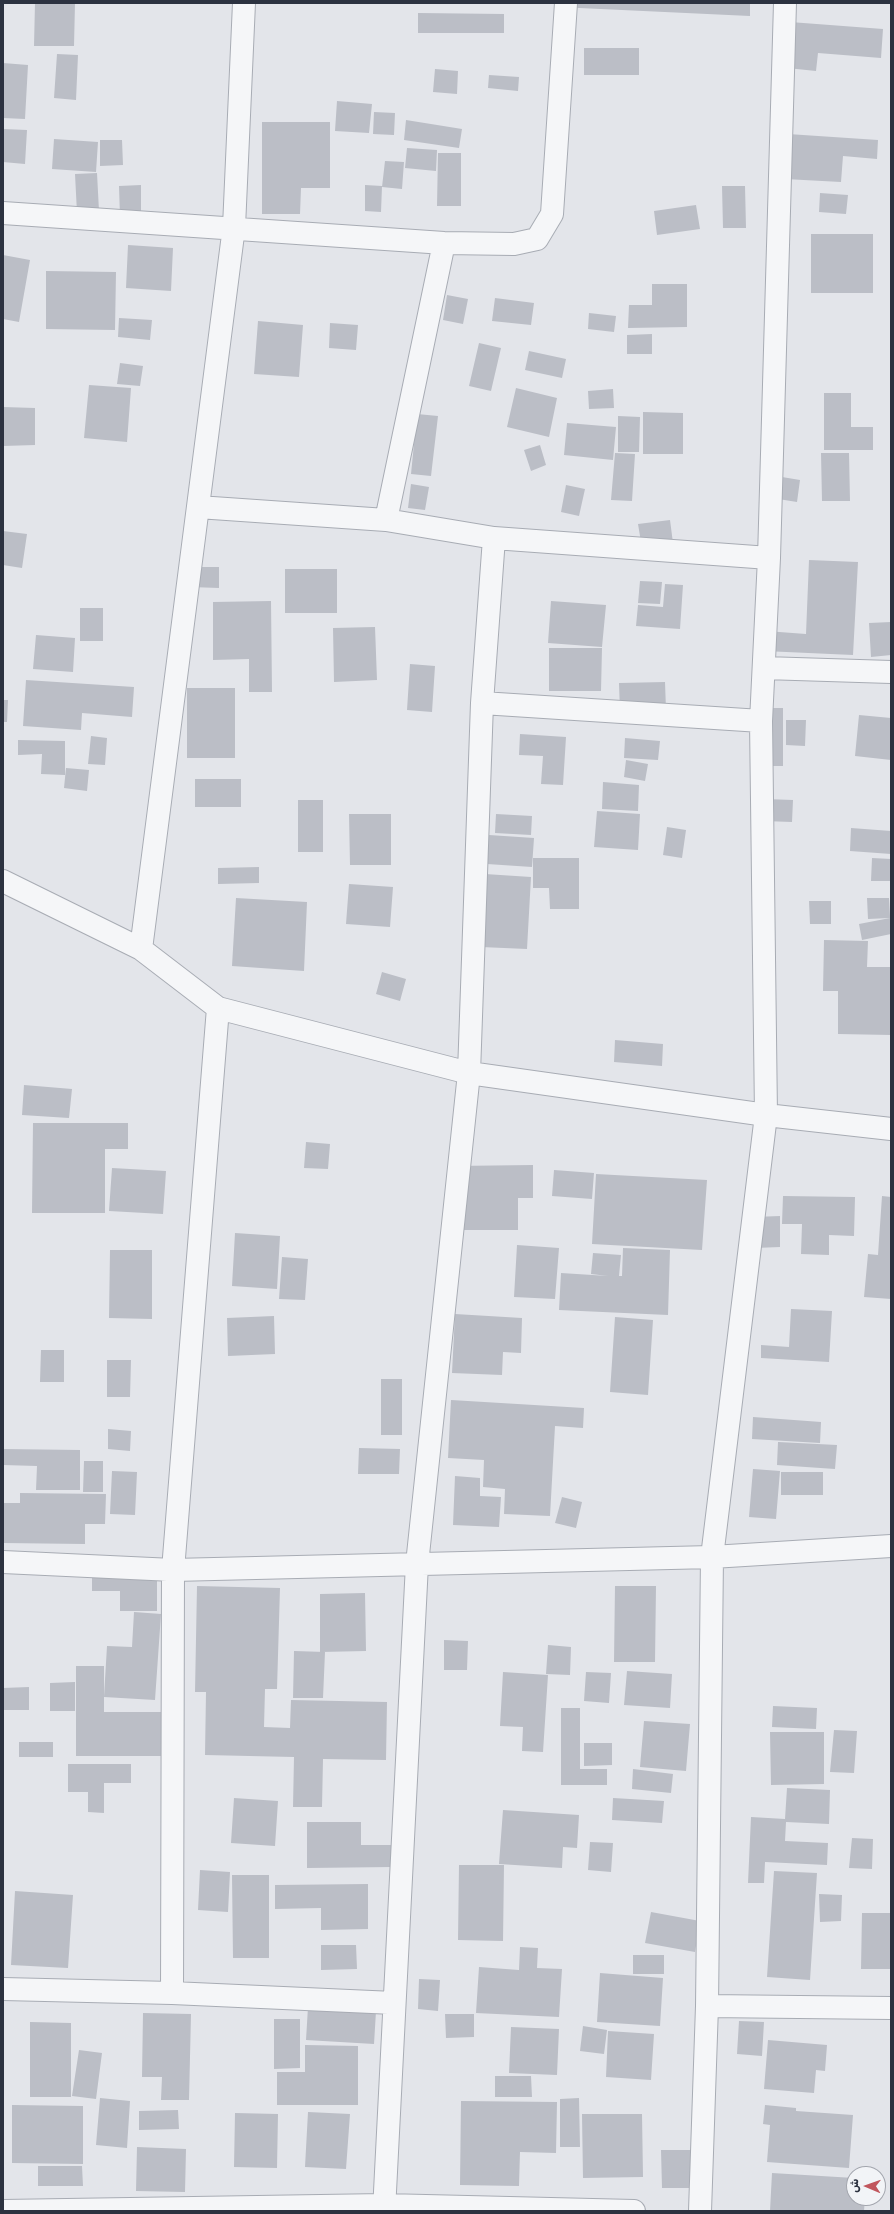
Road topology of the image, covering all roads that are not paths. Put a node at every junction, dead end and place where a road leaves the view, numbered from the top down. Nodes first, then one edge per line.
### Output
1 (244, 3) edge
2 (566, 3) edge
3 (785, 3) edge
4 (3, 213) edge
5 (234, 227) junction
6 (444, 243) junction
7 (198, 507) junction
8 (386, 520) junction
9 (494, 538) junction
10 (769, 558) junction
11 (764, 668) junction
12 (891, 672) edge
13 (482, 703) junction
14 (761, 721) junction
15 (3, 881) edge
16 (141, 950) junction
17 (218, 1008) junction
18 (469, 1073) junction
19 (766, 1115) junction
20 (891, 1129) edge
21 (891, 1546) edge
22 (712, 1557) junction
23 (3, 1562) edge
24 (417, 1564) junction
25 (173, 1570) junction
26 (3, 1989) edge
27 (172, 1992) junction
28 (394, 2002) junction
29 (708, 2006) junction
30 (891, 2008) edge
31 (384, 2208) edge
32 (3, 2211) edge
33 (634, 2211) edge
34 (700, 2211) edge

1 - 5 street
2 - 6 street
3 - 10 street
4 - 5 street
5 - 6 street
5 - 7 street
6 - 8 street
7 - 8 street
7 - 16 street
8 - 9 street
9 - 10 street
9 - 13 street
10 - 11 street
11 - 12 street
11 - 14 street
13 - 14 street
13 - 18 street
14 - 19 street
15 - 16 street
16 - 17 street
17 - 18 street
17 - 25 street
18 - 19 street
18 - 24 street
19 - 20 street
19 - 22 street
21 - 22 street
22 - 24 street
22 - 29 street
23 - 25 street
24 - 25 street
24 - 28 street
25 - 27 street
26 - 27 street
27 - 28 street
28 - 31 street
29 - 30 street
29 - 34 street
31 - 32 street
31 - 33 street

